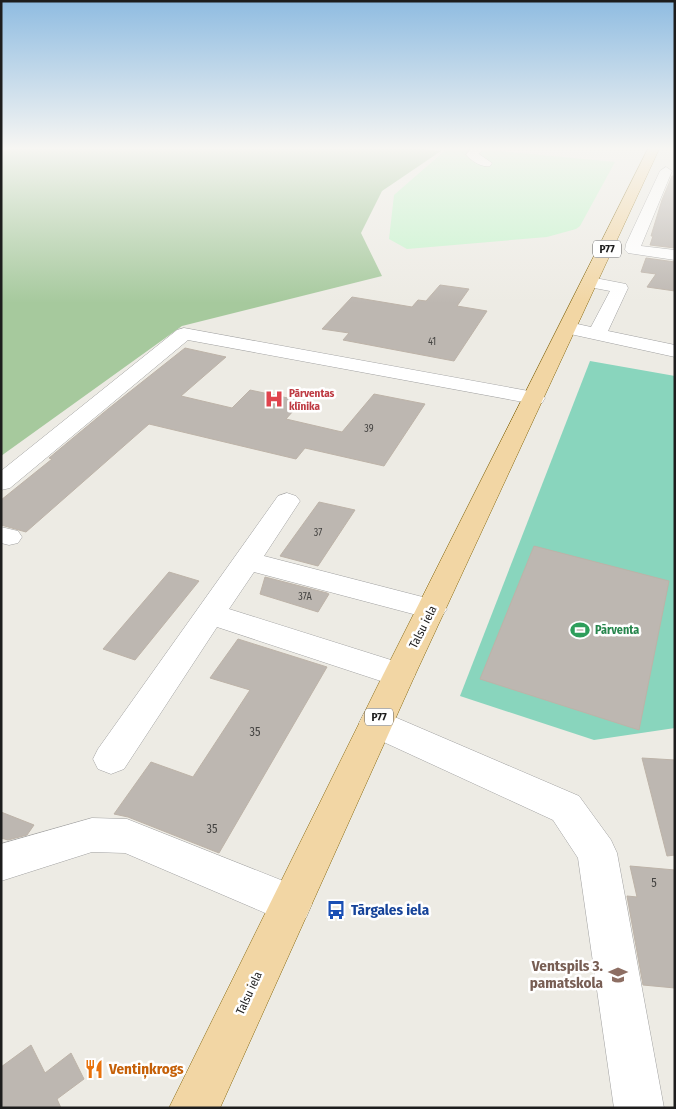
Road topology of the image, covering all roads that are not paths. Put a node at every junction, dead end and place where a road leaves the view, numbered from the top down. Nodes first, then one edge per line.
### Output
1 (630, 199) edge
2 (657, 199) edge
3 (611, 241) junction
4 (634, 244) junction
5 (675, 249) edge
6 (675, 255) edge
7 (590, 282) junction
8 (582, 331) junction
9 (675, 351) edge
10 (534, 398) junction
11 (1, 483) edge
12 (287, 501) dead end
13 (247, 561) junction
14 (432, 609) junction
15 (210, 614) junction
16 (399, 675) junction
17 (376, 723) junction
18 (111, 759) dead end
19 (1, 863) edge
20 (291, 904) junction
21 (194, 1108) edge
22 (639, 1108) edge

1 - 3 main road, Talsu iela / P77
2 - 4 street
3 - 4 street
3 - 7 main road, Talsu iela / P77
4 - 5 street
4 - 6 street
7 - 8 main road, Talsu iela / P77
7 - 8 street
8 - 9 street
8 - 10 main road, Talsu iela / P77
10 - 11 street
10 - 14 main road, Talsu iela / P77
12 - 13 street
13 - 14 street
13 - 15 street
14 - 16 main road, Talsu iela / P77
15 - 16 street
15 - 18 street
16 - 17 main road, Talsu iela / P77
17 - 20 main road, Talsu iela / P77
17 - 22 street
19 - 20 street
20 - 21 main road, Talsu iela / P77

